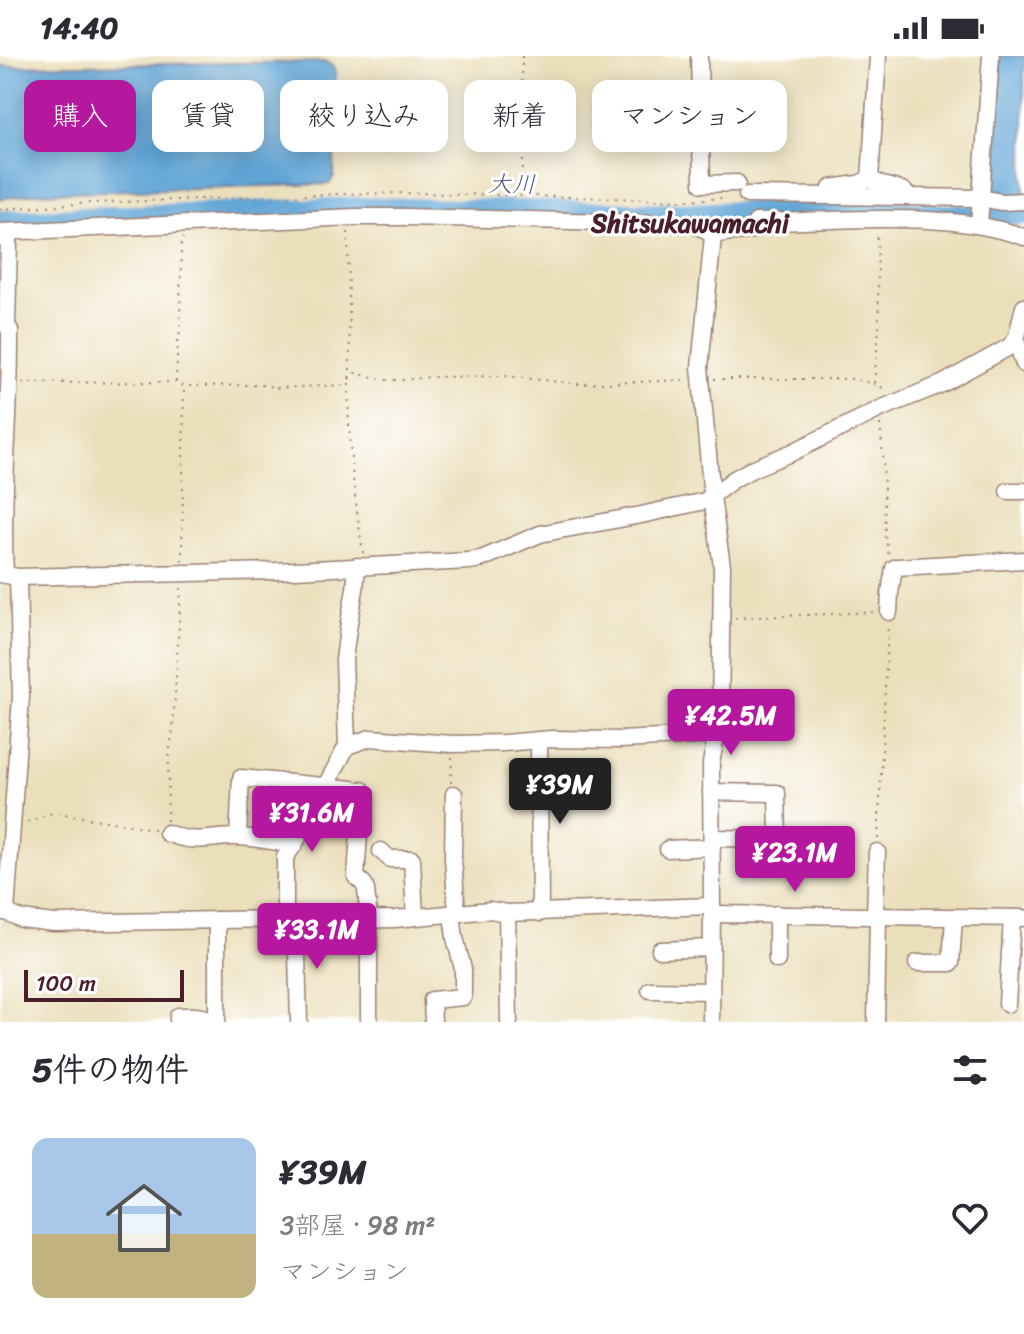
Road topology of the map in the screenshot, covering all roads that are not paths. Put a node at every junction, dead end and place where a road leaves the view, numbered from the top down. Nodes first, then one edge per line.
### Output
1 (699, 56) edge
2 (878, 56) edge
3 (991, 56) edge
4 (870, 179) junction
5 (783, 197) junction
6 (917, 197) junction
7 (980, 200) junction
8 (1024, 201) edge
9 (775, 221) junction
10 (979, 223) junction
11 (691, 224) junction
12 (0, 235) edge
13 (713, 236) junction
14 (1024, 237) edge
15 (1024, 307) edge
16 (1016, 340) junction
17 (1024, 364) edge
18 (712, 497) junction
19 (1024, 560) edge
20 (361, 566) junction
21 (8, 575) edge
22 (889, 612) road end
23 (718, 735) junction
24 (539, 740) junction
25 (347, 746) junction
26 (327, 785) junction
27 (711, 792) junction
28 (454, 794) road end
29 (6, 824) edge
30 (167, 833) road end
31 (238, 837) junction
32 (712, 842) junction
33 (294, 845) junction
34 (668, 849) dead end
35 (381, 851) dead end
36 (877, 852) road end
37 (712, 910) junction
38 (3, 912) edge
39 (454, 913) junction
40 (507, 913) junction
41 (540, 913) junction
42 (777, 914) junction
43 (876, 915) junction
44 (415, 917) junction
45 (954, 917) junction
46 (1018, 918) edge
47 (369, 919) junction
48 (217, 920) junction
49 (291, 920) junction
50 (711, 948) junction
51 (660, 950) dead end
52 (777, 960) dead end
53 (917, 963) dead end
54 (650, 990) dead end
55 (711, 991) junction
56 (1007, 1004) dead end
57 (178, 1022) edge
58 (215, 1022) edge
59 (299, 1022) edge
60 (369, 1022) edge
61 (433, 1022) edge
62 (509, 1022) edge
63 (711, 1022) edge
64 (876, 1022) edge

1 - 5 street
2 - 4 street
3 - 7 street
4 - 5 street
4 - 6 street
5 - 6 street
5 - 9 street
6 - 7 street
7 - 8 street
7 - 10 street
9 - 10 street
9 - 11 street
9 - 13 street
10 - 14 street
11 - 12 street
11 - 13 street
12 - 21 street
13 - 18 street
15 - 16 street
16 - 17 street
16 - 18 street
18 - 20 street
18 - 23 street
19 - 22 street
20 - 21 street
20 - 25 street
21 - 29 street
23 - 24 street
23 - 27 street
24 - 25 street
24 - 41 street
25 - 26 street
26 - 31 street
26 - 33 street
26 - 47 street
27 - 32 street
27 - 32 street
28 - 39 street
29 - 38 street
30 - 31 street
31 - 33 street
32 - 34 street
32 - 37 street
33 - 49 street
35 - 44 street
36 - 43 street
37 - 41 street
37 - 42 street
37 - 50 street
38 - 48 street
39 - 40 street
39 - 44 street
39 - 61 street
40 - 41 street
40 - 62 street
42 - 43 street
42 - 52 street
43 - 45 street
43 - 64 street
44 - 47 street
45 - 46 street
45 - 53 street
46 - 56 street
47 - 49 street
47 - 60 street
48 - 49 street
48 - 58 street
49 - 59 street
50 - 51 street
50 - 55 street
54 - 55 street
55 - 63 street
57 - 58 street

